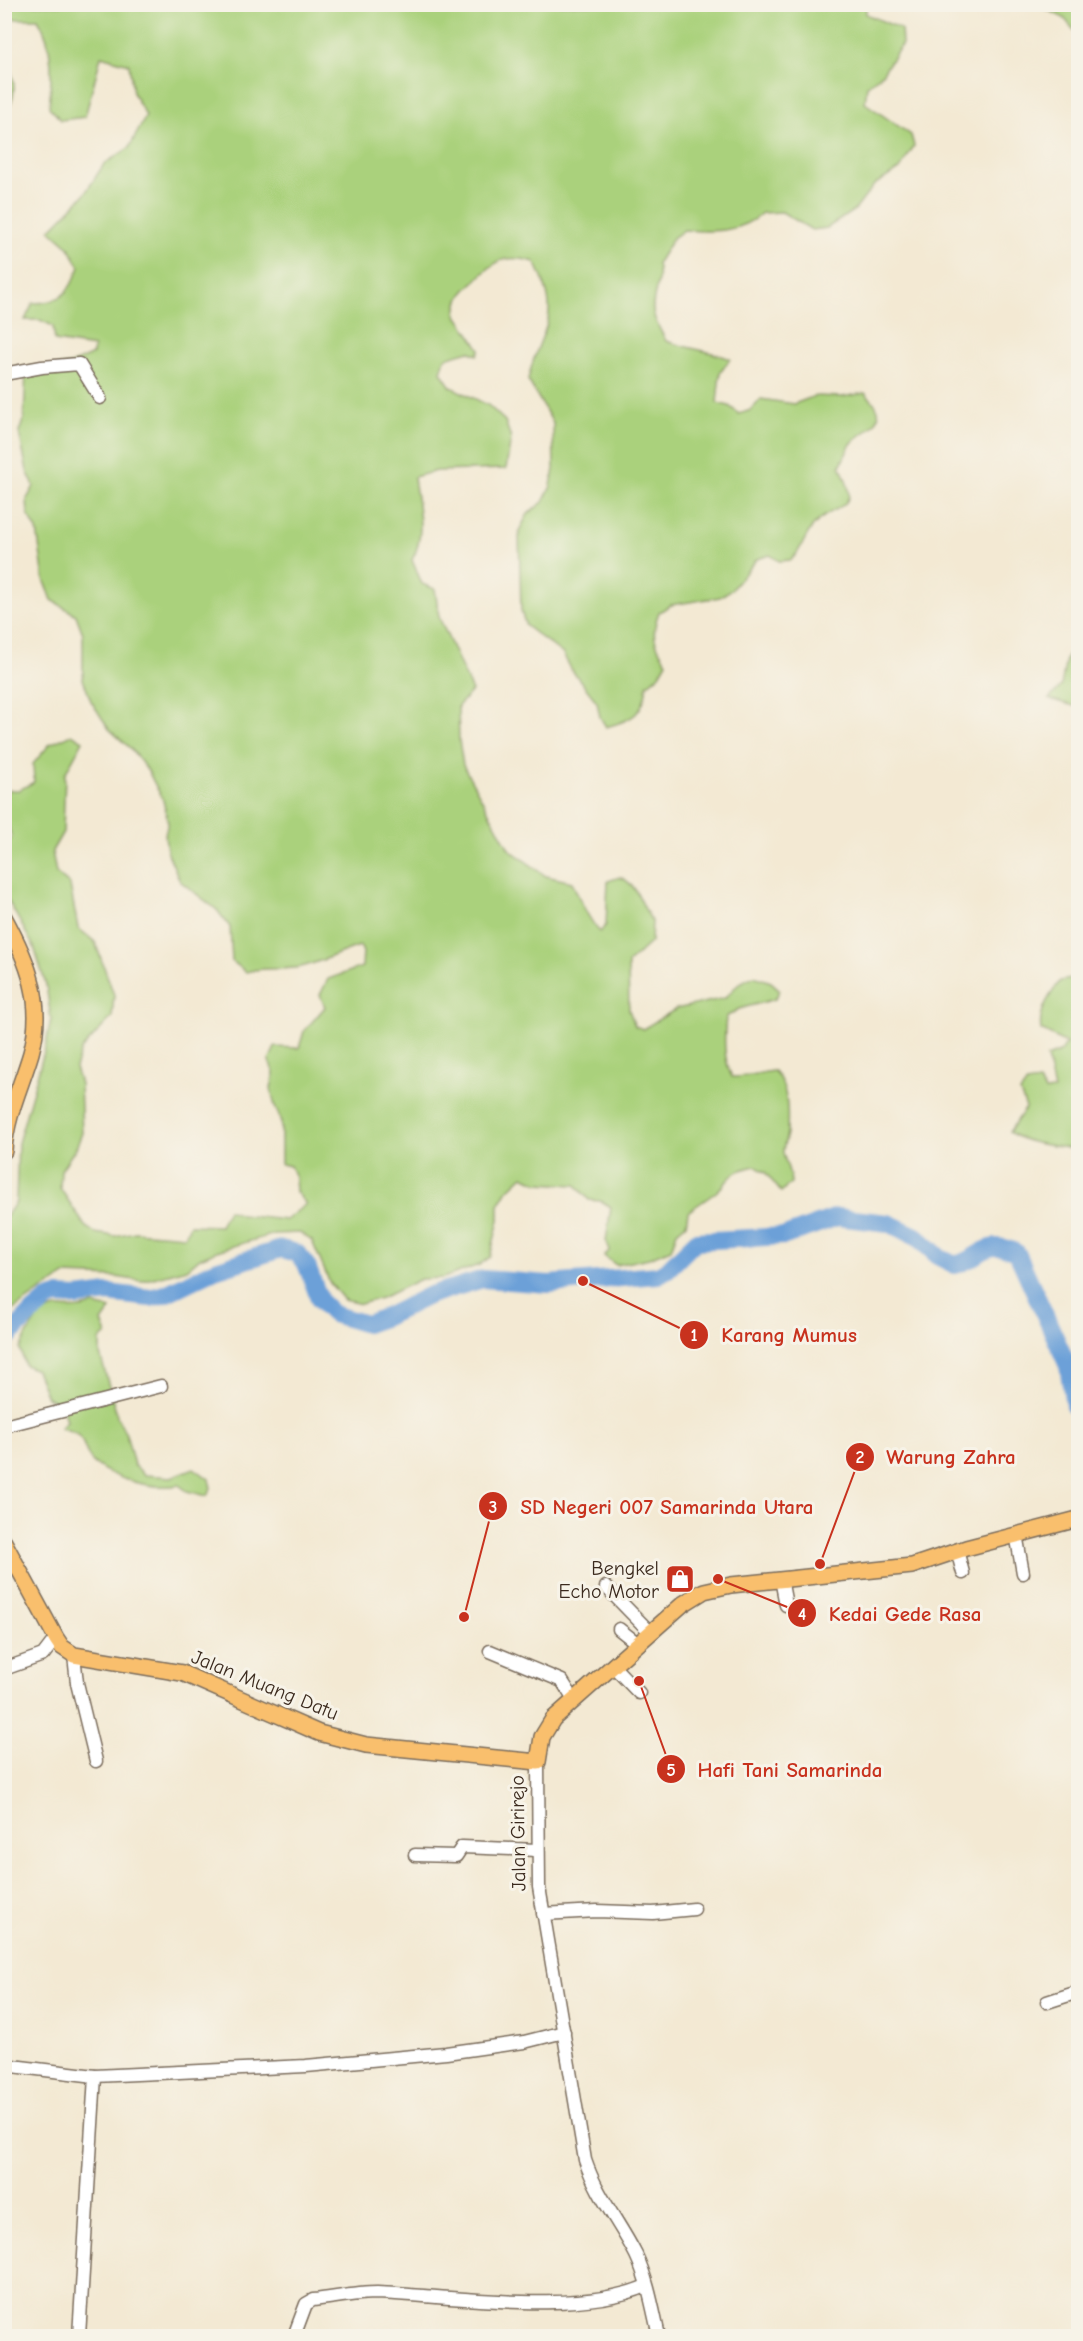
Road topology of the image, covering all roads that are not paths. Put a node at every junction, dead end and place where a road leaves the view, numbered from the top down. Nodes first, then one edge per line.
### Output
1 (4, 374) edge
2 (100, 398) dead end
3 (4, 917) edge
4 (4, 1151) edge
5 (161, 1386) dead end
6 (4, 1426) edge
7 (1078, 1519) edge
8 (1016, 1534) junction
9 (4, 1542) edge
10 (957, 1550) junction
11 (963, 1573) dead end
12 (1023, 1573) dead end
13 (780, 1579) junction
14 (606, 1587) dead end
15 (786, 1605) dead end
16 (619, 1629) dead end
17 (651, 1633) junction
18 (56, 1638) junction
19 (638, 1644) junction
20 (490, 1651) dead end
21 (74, 1655) junction
22 (613, 1666) junction
23 (4, 1669) edge
24 (639, 1693) dead end
25 (574, 1700) junction
26 (96, 1761) dead end
27 (538, 1762) junction
28 (537, 1850) junction
29 (415, 1855) dead end
30 (694, 1909) dead end
31 (543, 1914) junction
32 (1078, 1992) edge
33 (1047, 2002) dead end
34 (564, 2032) junction
35 (4, 2065) edge
36 (94, 2076) junction
37 (646, 2286) junction
38 (79, 2337) edge
39 (294, 2337) edge
40 (658, 2337) edge

1 - 2 street
3 - 4 main road
5 - 6 street
7 - 8 main road, Jalan Girirejo
8 - 10 main road, Jalan Girirejo
8 - 12 street
9 - 18 main road
10 - 11 street
10 - 13 main road, Jalan Girirejo
13 - 15 street
13 - 17 main road, Jalan Girirejo
14 - 17 street
16 - 19 street
17 - 19 main road, Jalan Girirejo
18 - 21 main road
18 - 23 street
19 - 22 main road, Jalan Girirejo
20 - 25 street
21 - 26 street
21 - 27 main road, Jalan Muang Datu
22 - 24 street
22 - 25 main road, Jalan Girirejo
25 - 27 main road, Jalan Girirejo
27 - 28 street, Jalan Girirejo
28 - 29 street
28 - 31 street, Jalan Girirejo
30 - 31 street
31 - 34 street, Jalan Girirejo
32 - 33 street
34 - 36 street
34 - 37 street, Jalan Girirejo
35 - 36 street
36 - 38 street
37 - 39 street
37 - 40 street, Jalan Girirejo

